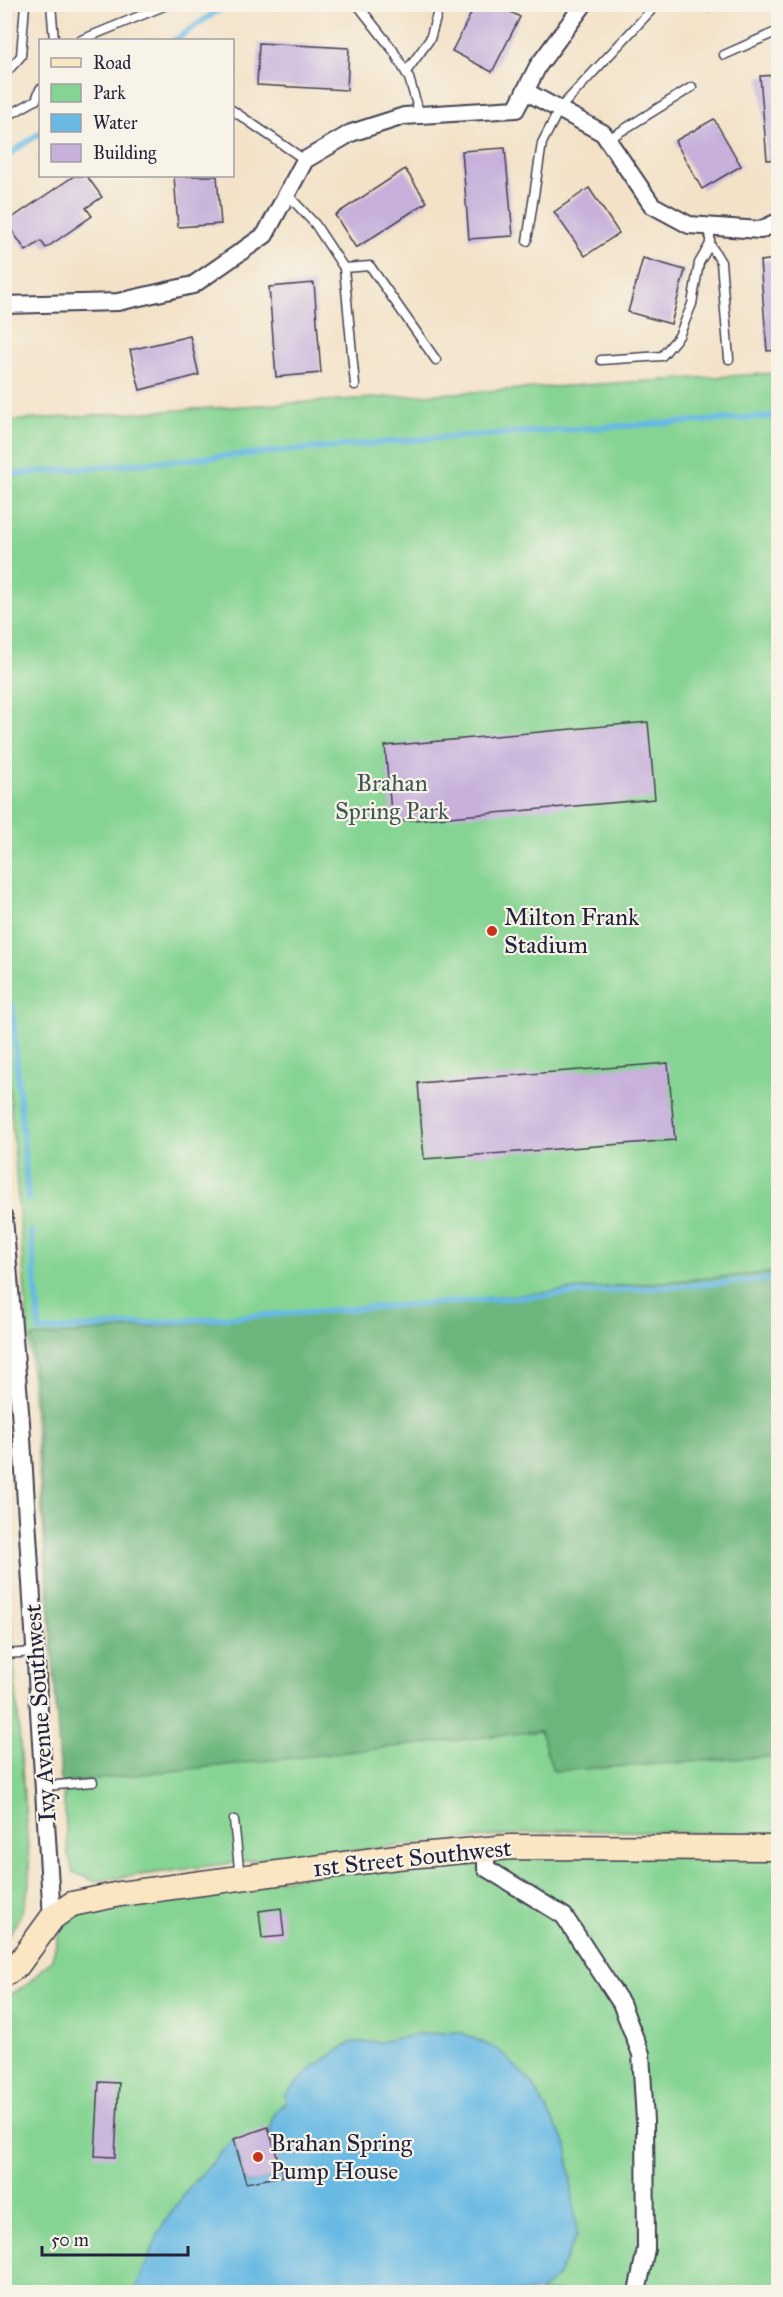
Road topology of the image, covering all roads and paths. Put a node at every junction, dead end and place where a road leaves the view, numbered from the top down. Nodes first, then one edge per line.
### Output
1 (25, 4) edge
2 (51, 4) edge
3 (170, 4) edge
4 (357, 4) edge
5 (440, 4) edge
6 (584, 4) edge
7 (657, 4) edge
8 (778, 31) edge
9 (54, 39) edge
10 (83, 39) edge
11 (724, 56) dead end
12 (406, 72) junction
13 (4, 75) edge
14 (692, 87) dead end
15 (525, 91) junction
16 (39, 92) edge
17 (560, 108) junction
18 (234, 111) edge
19 (420, 115) junction
20 (4, 118) edge
21 (608, 140) junction
22 (305, 160) junction
23 (287, 194) junction
24 (778, 222) edge
25 (710, 227) junction
26 (527, 240) dead end
27 (710, 244) junction
28 (344, 268) junction
29 (4, 304) edge
30 (729, 359) dead end
31 (436, 360) dead end
32 (602, 360) dead end
33 (355, 385) dead end
34 (4, 1218) edge
35 (36, 1652) junction
36 (4, 1654) edge
37 (93, 1782) dead end
38 (44, 1786) junction
39 (234, 1820) dead end
40 (778, 1848) edge
41 (486, 1849) junction
42 (240, 1878) junction
43 (52, 1918) junction
44 (4, 1975) edge
45 (637, 2292) edge

1 - 13 lane
2 - 9 lane
3 - 10 lane
4 - 12 lane
5 - 12 lane
6 - 15 street
7 - 17 lane
8 - 11 lane
12 - 19 lane
14 - 21 lane
15 - 17 street
15 - 19 street
16 - 20 lane
17 - 21 street
17 - 26 lane
18 - 22 lane
19 - 22 street
21 - 25 street
22 - 23 street
23 - 28 lane
23 - 29 street
24 - 25 street
25 - 27 lane
27 - 30 lane
27 - 32 lane
28 - 31 lane
28 - 33 lane
34 - 35 street, Ivy Avenue Southwest
35 - 36 lane
35 - 38 street, Ivy Avenue Southwest
37 - 38 lane
38 - 43 street, Ivy Avenue Southwest
39 - 42 lane
40 - 41 street, 1st Street Southwest
41 - 42 street, 1st Street Southwest
41 - 45 street
42 - 43 street, 1st Street Southwest
43 - 44 street

